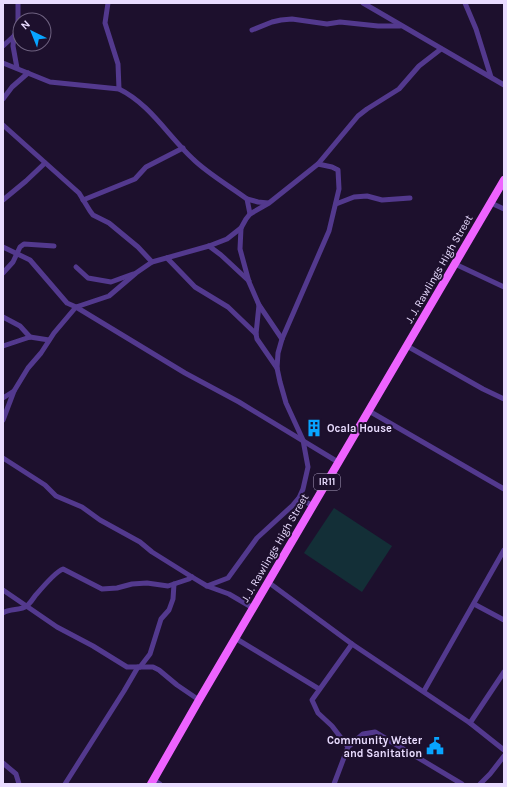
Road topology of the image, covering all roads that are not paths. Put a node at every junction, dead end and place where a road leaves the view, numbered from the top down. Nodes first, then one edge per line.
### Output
1 (108, 3) edge
2 (363, 3) edge
3 (465, 3) edge
4 (402, 26) junction
5 (252, 30) dead end
6 (12, 38) edge
7 (3, 46) edge
8 (441, 49) junction
9 (14, 52) edge
10 (3, 63) edge
11 (18, 68) junction
12 (28, 73) junction
13 (491, 77) junction
14 (504, 85) edge
15 (119, 89) junction
16 (3, 99) edge
17 (3, 125) edge
18 (183, 148) junction
19 (45, 163) junction
20 (318, 164) junction
21 (504, 180) edge
22 (410, 198) dead end
23 (247, 199) junction
24 (3, 200) edge
25 (83, 200) junction
26 (269, 203) junction
27 (491, 203) junction
28 (336, 204) junction
29 (504, 209) edge
30 (250, 214) junction
31 (241, 228) junction
32 (54, 246) dead end
33 (209, 246) junction
34 (3, 247) edge
35 (17, 254) junction
36 (167, 258) junction
37 (152, 262) junction
38 (455, 264) junction
39 (76, 267) dead end
40 (136, 272) junction
41 (3, 274) edge
42 (111, 282) junction
43 (249, 282) junction
44 (504, 287) edge
45 (117, 290) junction
46 (259, 304) junction
47 (76, 307) junction
48 (3, 317) edge
49 (256, 334) junction
50 (30, 337) junction
51 (282, 339) junction
52 (49, 340) junction
53 (3, 346) edge
54 (407, 346) junction
55 (277, 368) junction
56 (14, 391) junction
57 (3, 398) edge
58 (504, 399) edge
59 (369, 411) junction
60 (3, 420) edge
61 (303, 440) junction
62 (3, 458) edge
63 (338, 462) junction
64 (504, 489) edge
65 (299, 498) junction
66 (313, 506) junction
67 (504, 550) edge
68 (192, 577) junction
69 (268, 582) junction
70 (174, 584) junction
71 (207, 586) junction
72 (3, 590) edge
73 (474, 604) junction
74 (27, 606) junction
75 (253, 608) junction
76 (3, 613) edge
77 (504, 620) edge
78 (235, 638) junction
79 (352, 644) junction
80 (139, 667) junction
81 (504, 672) edge
82 (319, 689) junction
83 (424, 691) junction
84 (199, 700) junction
85 (470, 723) junction
86 (348, 747) junction
87 (504, 750) edge
88 (504, 756) edge
89 (3, 763) edge
90 (155, 783) edge
91 (20, 784) edge
92 (65, 784) edge
93 (334, 784) edge
94 (462, 784) edge
95 (480, 784) edge

1 - 15 street
2 - 4 street
3 - 13 street
4 - 5 street
4 - 8 street
6 - 7 street
8 - 13 street
8 - 20 street
9 - 11 street
10 - 11 street
11 - 12 street
12 - 15 street
12 - 16 street
13 - 14 street
15 - 18 street
17 - 19 street
18 - 23 street
18 - 25 street
19 - 24 street
19 - 25 street
20 - 26 street
20 - 28 street
21 - 27 main road, J. J. Rawlings High Street / IR11
22 - 28 street
23 - 26 street
23 - 30 street
25 - 37 street
26 - 30 street
27 - 29 street
27 - 38 main road, J. J. Rawlings High Street / IR11
28 - 51 street
30 - 31 street
31 - 33 street
31 - 43 street
32 - 35 street
33 - 36 street
33 - 43 street
34 - 35 street
35 - 41 street
35 - 47 street
36 - 37 street
36 - 49 street
37 - 40 street
38 - 44 street
38 - 54 main road, J. J. Rawlings High Street / IR11
39 - 42 street
40 - 42 street
40 - 45 street
42 - 45 street
43 - 46 street
45 - 47 street
46 - 49 street
46 - 51 street
47 - 52 street
47 - 61 street
48 - 50 street
49 - 55 street
50 - 52 street
50 - 53 street
51 - 55 street
52 - 56 street
54 - 58 street
54 - 59 main road, J. J. Rawlings High Street / IR11
55 - 61 street
56 - 57 street
56 - 60 street
59 - 63 main road, J. J. Rawlings High Street / IR11
59 - 64 street
61 - 63 street
61 - 65 street
62 - 68 street
63 - 66 main road, J. J. Rawlings High Street / IR11
65 - 66 street
65 - 71 street
66 - 69 main road, J. J. Rawlings High Street / IR11
67 - 73 street
68 - 70 street
68 - 71 street
69 - 75 main road, J. J. Rawlings High Street / IR11
69 - 79 street
70 - 74 street
70 - 80 street
71 - 75 street
72 - 74 street
73 - 77 street
73 - 83 street
74 - 76 street
74 - 80 street
75 - 78 main road, J. J. Rawlings High Street / IR11
78 - 82 street
78 - 84 main road, J. J. Rawlings High Street / IR11
79 - 82 street
79 - 83 street
80 - 84 street
80 - 92 street
81 - 85 street
82 - 86 street
83 - 85 street
84 - 90 main road, J. J. Rawlings High Street / IR11
85 - 87 street
86 - 93 street
86 - 94 street
88 - 95 street
89 - 91 street

